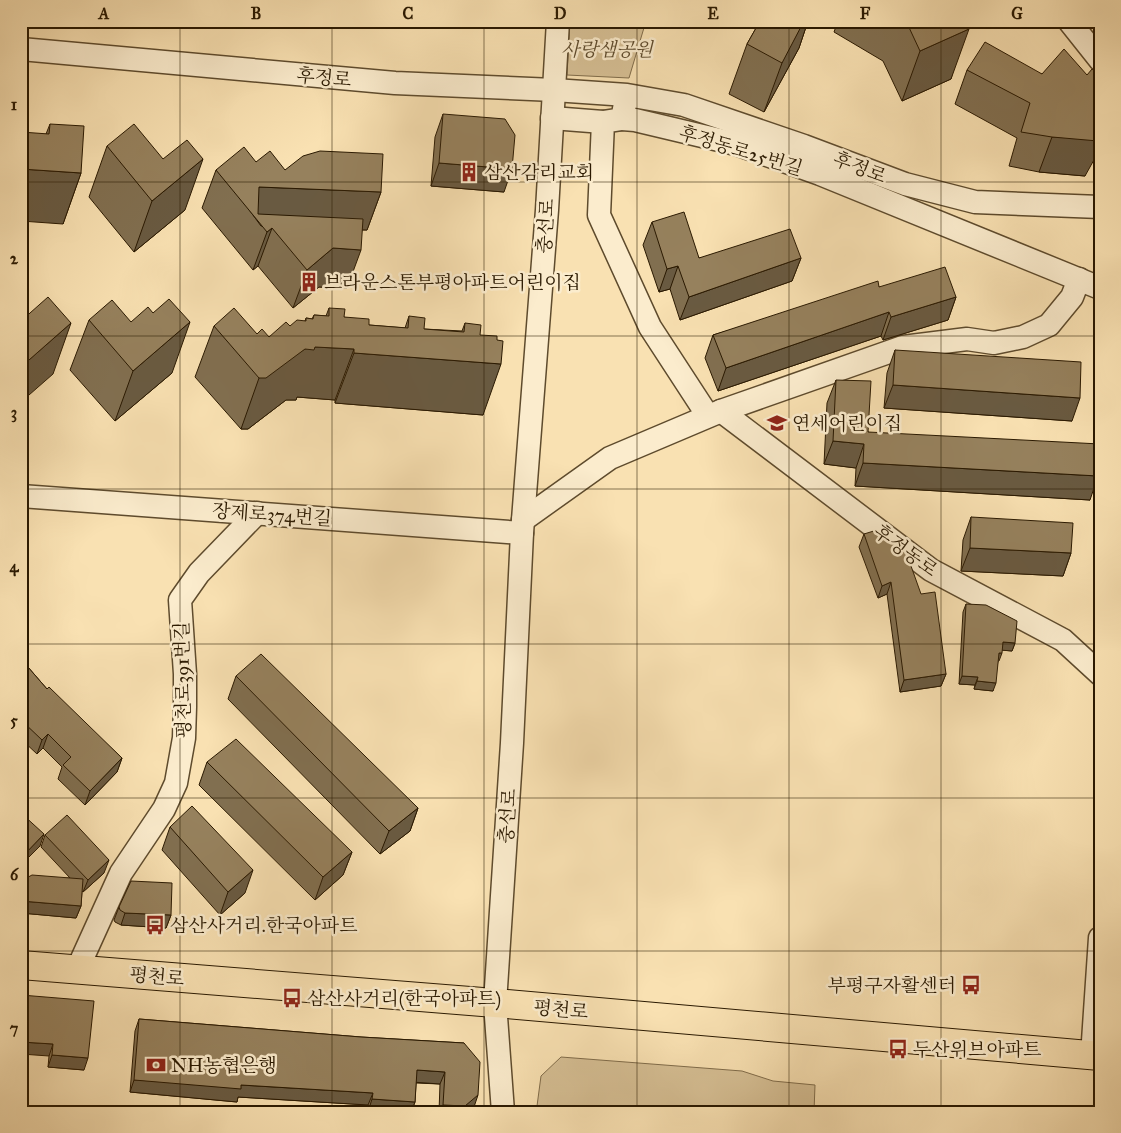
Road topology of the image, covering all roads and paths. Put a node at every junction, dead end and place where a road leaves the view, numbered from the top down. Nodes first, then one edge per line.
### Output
1 (558, 21) edge
2 (1069, 21) edge
3 (21, 49) edge
4 (1100, 60) edge
5 (554, 90) junction
6 (627, 95) junction
7 (552, 118) junction
8 (612, 120) junction
9 (1100, 207) edge
10 (1079, 279) junction
11 (1100, 288) edge
12 (714, 414) junction
13 (21, 496) edge
14 (258, 513) junction
15 (522, 527) junction
16 (1100, 674) edge
17 (1100, 938) edge
18 (21, 966) edge
19 (77, 970) junction
20 (496, 1003) junction
21 (1096, 1056) edge
22 (503, 1112) edge

1 - 5 street, 충선로
2 - 4 street
3 - 5 street, 후정로
5 - 6 street, 후정로
5 - 7 street, 충선로
6 - 8 street
6 - 9 street, 후정로
7 - 8 street
7 - 15 street, 충선로
8 - 10 street, 후정동로25번길
8 - 12 street
10 - 11 street, 후정동로25번길
10 - 12 street
12 - 15 street
12 - 16 street, 후정동로
13 - 14 street, 장제로374번길
14 - 15 street, 장제로374번길
14 - 19 street, 평천로391번길
15 - 20 street, 충선로
17 - 21 street
18 - 19 main road, 평천로
19 - 20 main road, 평천로
20 - 21 main road, 평천로
20 - 22 street, 충선로

